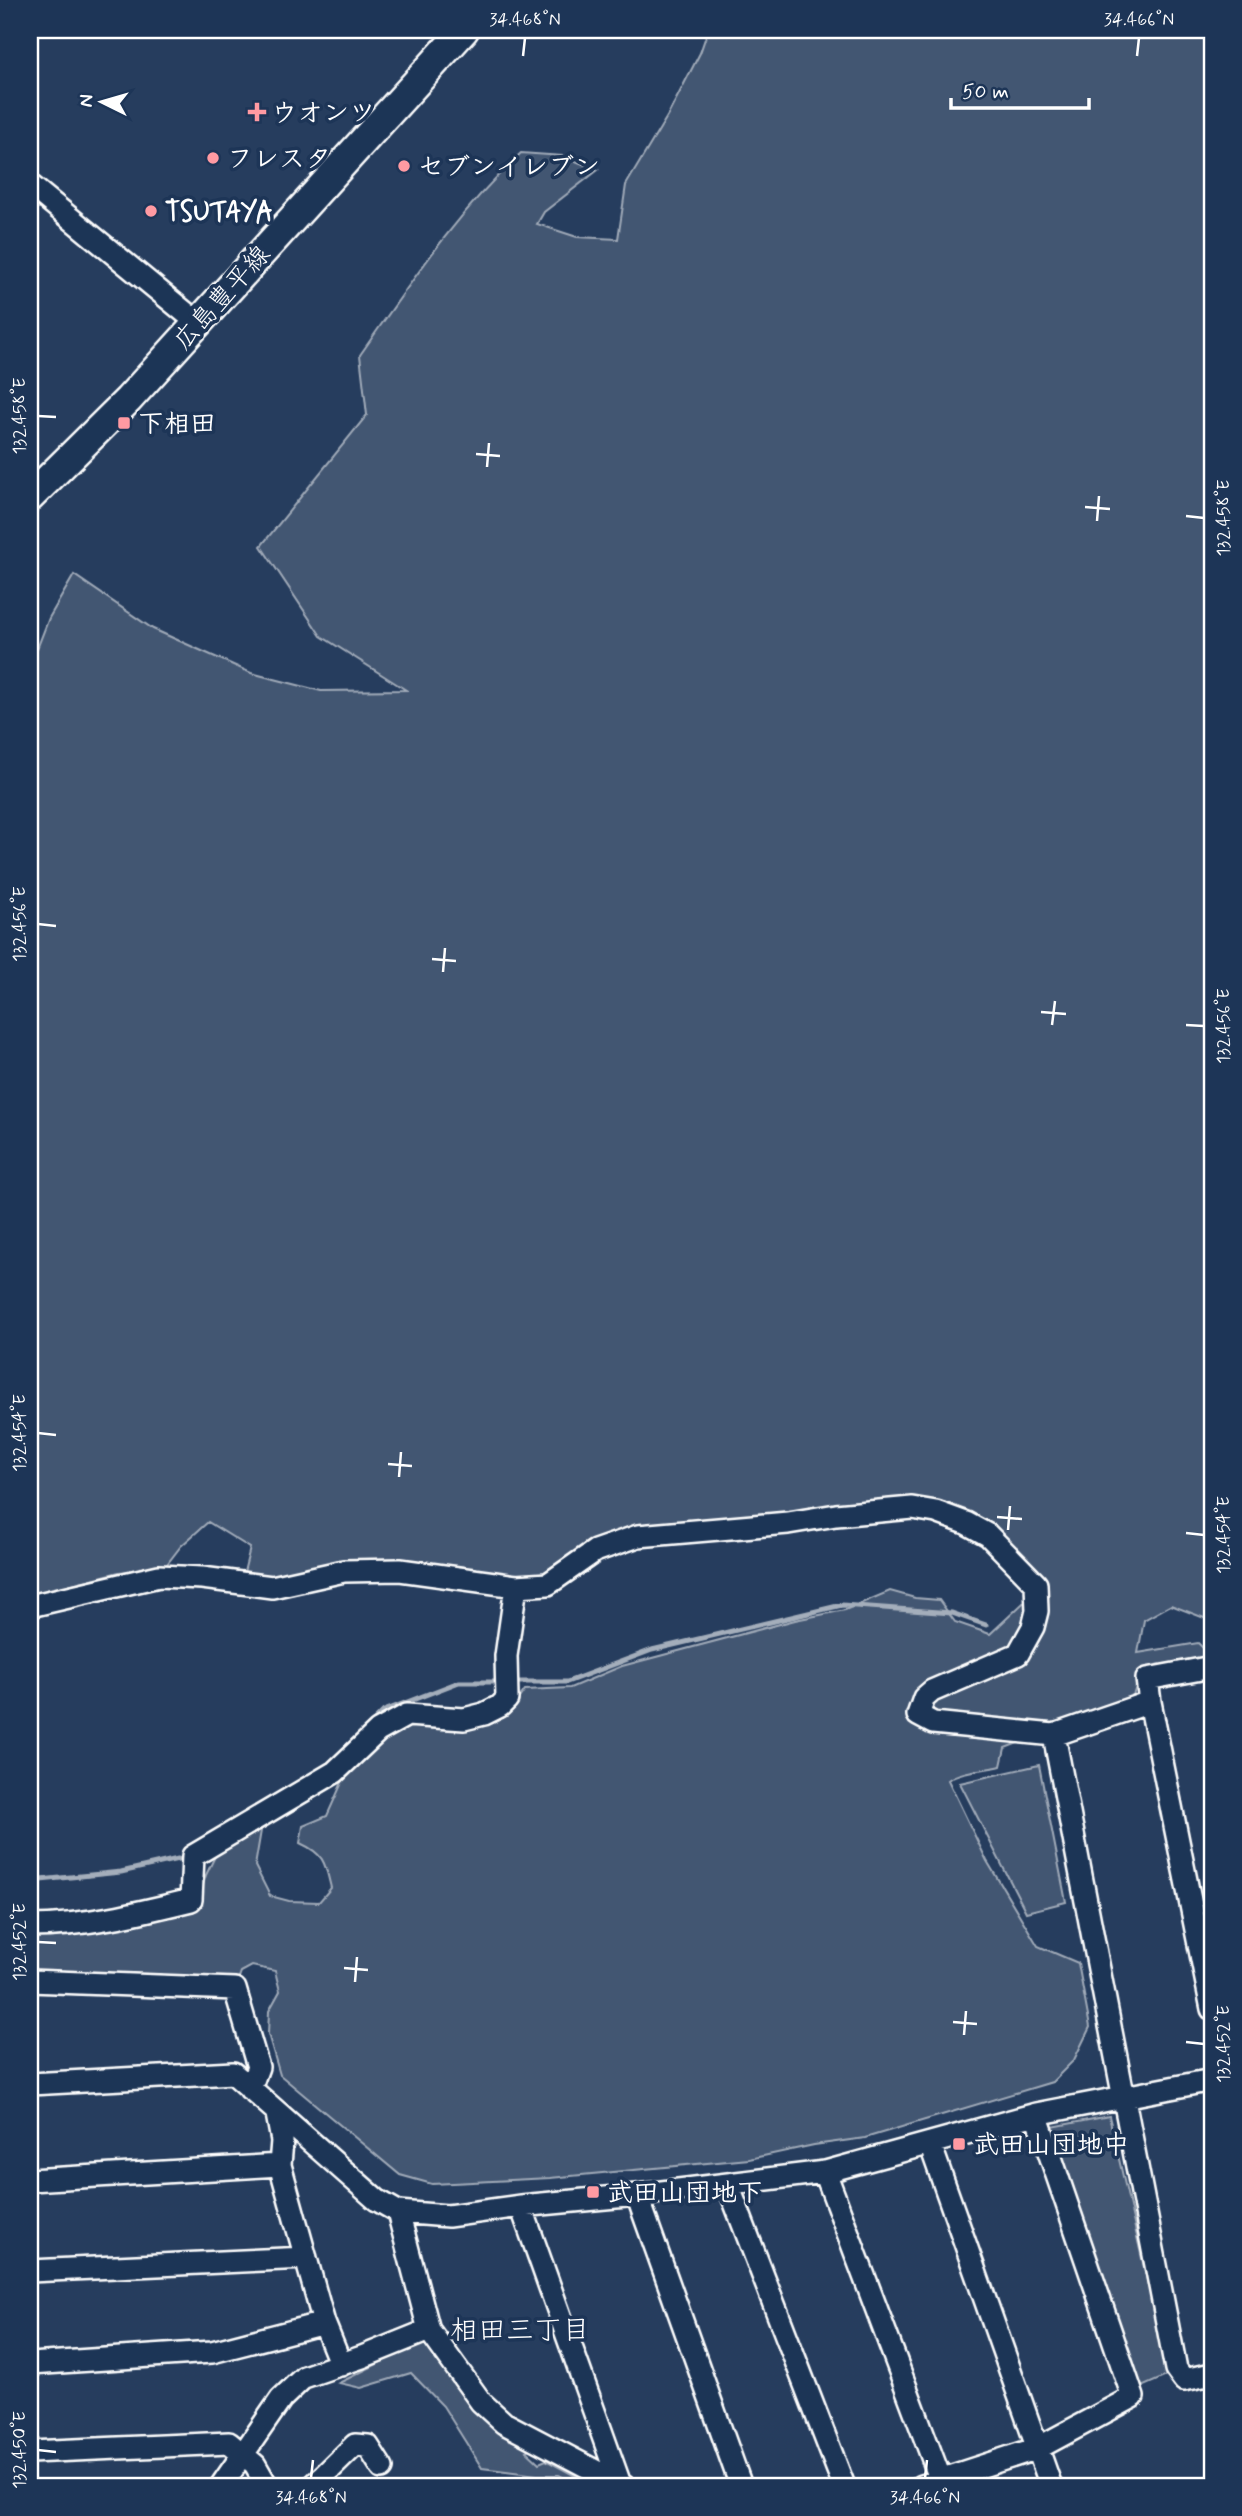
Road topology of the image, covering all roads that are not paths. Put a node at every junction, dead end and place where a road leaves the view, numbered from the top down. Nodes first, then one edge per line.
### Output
1 (464, 30) edge
2 (30, 185) edge
3 (198, 323) junction
4 (30, 497) edge
5 (516, 1586) junction
6 (30, 1606) edge
7 (1212, 1667) edge
8 (1150, 1702) junction
9 (1055, 1735) junction
10 (30, 1926) edge
11 (30, 1981) edge
12 (1212, 2009) edge
13 (1212, 2080) edge
14 (30, 2084) edge
15 (250, 2089) junction
16 (1123, 2098) junction
17 (277, 2114) junction
18 (1036, 2114) junction
19 (930, 2144) junction
20 (280, 2165) junction
21 (825, 2172) junction
22 (30, 2180) edge
23 (728, 2185) junction
24 (637, 2195) junction
25 (521, 2206) junction
26 (398, 2212) junction
27 (306, 2258) junction
28 (30, 2271) edge
29 (324, 2323) junction
30 (429, 2330) junction
31 (30, 2364) edge
32 (341, 2365) junction
33 (1212, 2374) edge
34 (1038, 2448) junction
35 (30, 2452) edge
36 (243, 2454) junction
37 (382, 2468) dead end
38 (942, 2482) edge
39 (622, 2485) edge
40 (222, 2486) edge
41 (267, 2486) edge
42 (313, 2486) edge
43 (741, 2486) edge
44 (845, 2486) edge
45 (920, 2486) edge
46 (1051, 2486) edge

1 - 3 main road, 広島豊平線
2 - 3 street
3 - 4 main road, 広島豊平線
5 - 6 street
5 - 9 street
5 - 10 street
7 - 8 street
8 - 9 street
8 - 12 street
9 - 16 street
11 - 15 street
13 - 16 street
14 - 15 street
15 - 17 street
16 - 18 street
16 - 33 street
17 - 20 street
17 - 26 street
18 - 19 street
18 - 34 street
19 - 21 street
19 - 34 street
20 - 22 street
20 - 27 street
21 - 23 street
21 - 38 street
23 - 24 street
23 - 44 street
24 - 25 street
24 - 43 street
25 - 26 street
25 - 39 street
26 - 30 street
27 - 28 street
27 - 29 street
29 - 31 street
29 - 32 street
30 - 32 street
30 - 39 street
32 - 36 street
34 - 38 street
34 - 46 street
35 - 36 street
36 - 40 street
36 - 41 street
37 - 42 street
38 - 45 street

